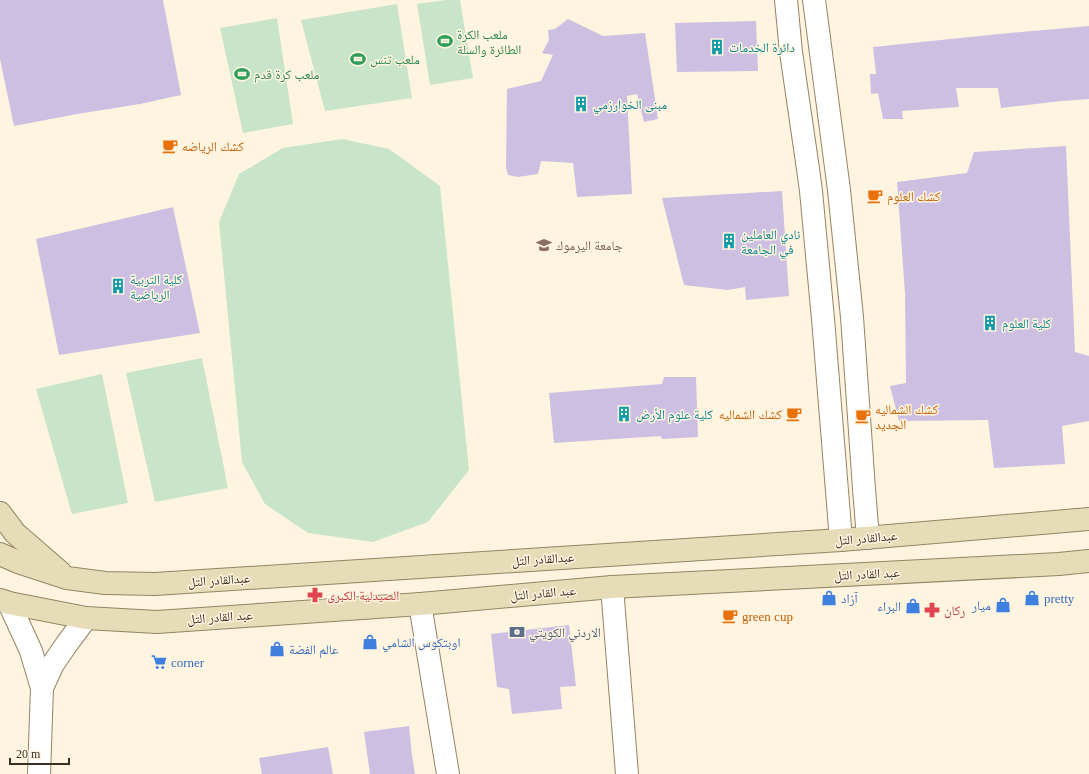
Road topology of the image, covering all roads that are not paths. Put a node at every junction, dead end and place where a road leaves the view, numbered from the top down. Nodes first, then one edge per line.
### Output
1 (786, 0) edge
2 (814, 0) edge
3 (836, 165) junction
4 (808, 169) junction
5 (0, 513) edge
6 (1089, 519) edge
7 (868, 538) junction
8 (841, 540) junction
9 (0, 554) edge
10 (1089, 561) edge
11 (67, 578) junction
12 (612, 587) junction
13 (4, 601) edge
14 (420, 604) junction
15 (86, 618) junction
16 (42, 688) junction
17 (39, 774) edge
18 (448, 774) edge
19 (627, 774) edge

1 - 4 street
2 - 3 street
3 - 4 street
3 - 7 street
4 - 8 street
5 - 11 main road
6 - 7 main road, عبدالقادر التل
7 - 8 main road, عبدالقادر التل
8 - 11 main road, عبدالقادر التل
9 - 11 main road, عبدالقادر التل
10 - 12 main road, عبد القادر التل
12 - 14 main road, عبد القادر التل
12 - 19 street
13 - 15 main road, عبد القادر التل
13 - 16 street
14 - 15 main road, عبد القادر التل
14 - 18 street
15 - 16 street
16 - 17 street

